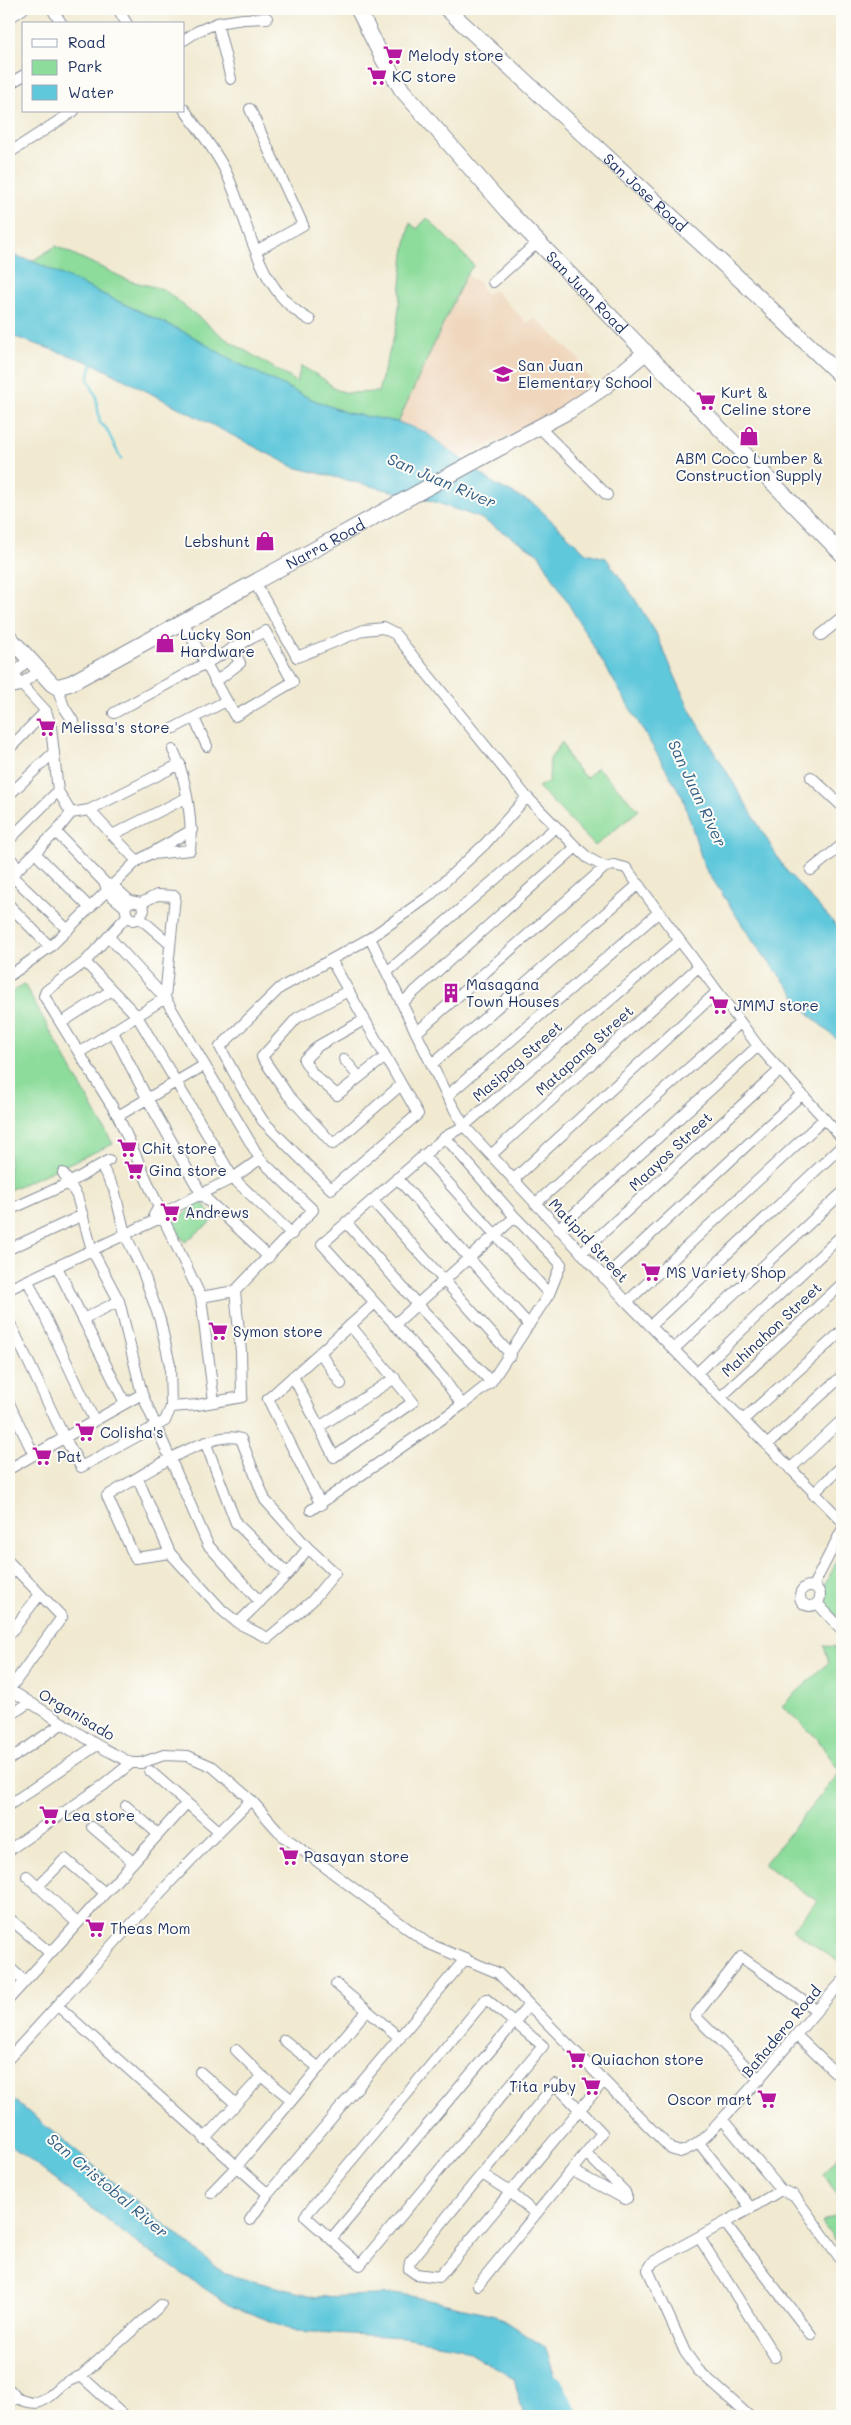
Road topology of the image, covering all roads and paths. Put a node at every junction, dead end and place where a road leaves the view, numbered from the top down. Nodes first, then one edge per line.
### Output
1 (23, 9) edge
2 (52, 9) edge
3 (118, 9) edge
4 (358, 9) edge
5 (447, 9) edge
6 (9, 18) edge
7 (267, 18) dead end
8 (61, 22) edge
9 (126, 22) edge
10 (217, 24) junction
11 (185, 39) edge
12 (22, 76) edge
13 (231, 80) dead end
14 (9, 84) edge
15 (250, 109) dead end
16 (185, 110) edge
17 (72, 112) edge
18 (9, 153) edge
19 (538, 242) junction
20 (256, 251) junction
21 (493, 282) dead end
22 (310, 320) dead end
23 (646, 352) junction
24 (842, 378) edge
25 (540, 428) junction
26 (607, 495) dead end
27 (842, 554) edge
28 (254, 584) junction
29 (842, 618) edge
30 (183, 622) junction
31 (822, 635) dead end
32 (9, 637) edge
33 (232, 648) junction
34 (29, 658) junction
35 (204, 662) junction
36 (40, 671) junction
37 (11, 674) edge
38 (215, 682) junction
39 (22, 684) junction
40 (56, 687) junction
41 (9, 690) edge
42 (226, 701) junction
43 (46, 711) junction
44 (114, 713) dead end
45 (194, 718) junction
46 (73, 721) dead end
47 (174, 728) dead end
48 (207, 746) dead end
49 (9, 749) edge
50 (173, 750) dead end
51 (54, 752) junction
52 (180, 764) junction
53 (811, 777) dead end
54 (58, 791) junction
55 (525, 795) dead end
56 (9, 796) edge
57 (186, 798) junction
58 (842, 806) edge
59 (89, 810) junction
60 (71, 813) junction
61 (556, 827) junction
62 (192, 830) junction
63 (56, 832) junction
64 (112, 835) junction
65 (9, 840) edge
66 (842, 845) edge
67 (576, 847) junction
68 (35, 854) junction
69 (149, 854) junction
70 (9, 857) edge
71 (137, 861) junction
72 (605, 867) junction
73 (811, 870) dead end
74 (13, 874) edge
75 (639, 884) junction
76 (108, 887) junction
77 (141, 903) junction
78 (9, 906) edge
79 (90, 908) junction
80 (128, 908) junction
81 (659, 912) junction
82 (140, 918) junction
83 (68, 930) junction
84 (109, 937) junction
85 (370, 938) junction
86 (680, 941) junction
87 (170, 944) junction
88 (50, 947) junction
89 (331, 960) junction
90 (85, 962) junction
91 (698, 967) junction
92 (387, 972) junction
93 (9, 976) edge
94 (112, 990) junction
95 (348, 991) junction
96 (717, 992) junction
97 (165, 998) junction
98 (402, 1002) junction
99 (137, 1016) junction
100 (364, 1020) junction
101 (61, 1023) junction
102 (740, 1023) junction
103 (113, 1032) junction
104 (416, 1033) junction
105 (758, 1046) junction
106 (80, 1052) junction
107 (385, 1057) junction
108 (344, 1059) dead end
109 (432, 1064) junction
110 (203, 1066) junction
111 (779, 1071) junction
112 (359, 1077) junction
113 (175, 1081) junction
114 (401, 1085) junction
115 (802, 1094) junction
116 (447, 1096) junction
117 (148, 1100) junction
118 (118, 1116) junction
119 (824, 1119) junction
120 (464, 1126) junction
121 (445, 1137) junction
122 (842, 1138) edge
123 (842, 1146) edge
124 (423, 1155) junction
125 (491, 1155) junction
126 (260, 1159) junction
127 (63, 1173) dead end
128 (233, 1178) junction
129 (397, 1178) junction
130 (513, 1180) junction
131 (69, 1183) junction
132 (842, 1192) edge
133 (202, 1195) junction
134 (373, 1201) junction
135 (535, 1204) junction
136 (9, 1210) edge
137 (83, 1215) junction
138 (161, 1215) junction
139 (515, 1218) junction
140 (346, 1222) junction
141 (558, 1229) junction
142 (125, 1234) junction
143 (292, 1234) junction
144 (494, 1234) junction
145 (842, 1234) edge
146 (9, 1249) edge
147 (92, 1250) junction
148 (581, 1253) junction
149 (269, 1257) junction
150 (469, 1259) junction
151 (57, 1267) junction
152 (604, 1278) junction
153 (28, 1281) junction
154 (444, 1281) junction
155 (842, 1284) edge
156 (9, 1290) edge
157 (235, 1291) junction
158 (548, 1294) junction
159 (201, 1297) junction
160 (119, 1301) junction
161 (627, 1302) junction
162 (375, 1303) junction
163 (417, 1304) junction
164 (83, 1319) junction
165 (9, 1321) edge
166 (350, 1325) junction
167 (394, 1325) junction
168 (529, 1325) junction
169 (650, 1326) junction
170 (842, 1331) edge
171 (674, 1349) junction
172 (320, 1352) junction
173 (511, 1355) junction
174 (697, 1373) junction
175 (293, 1376) junction
176 (842, 1376) edge
177 (395, 1378) junction
178 (491, 1382) junction
179 (341, 1384) dead end
180 (142, 1394) junction
181 (720, 1397) junction
182 (214, 1402) junction
183 (9, 1403) edge
184 (125, 1403) junction
185 (462, 1406) junction
186 (171, 1407) junction
187 (744, 1419) junction
188 (94, 1420) junction
189 (842, 1420) edge
190 (157, 1427) junction
191 (319, 1428) junction
192 (64, 1437) junction
193 (206, 1444) junction
194 (767, 1445) junction
195 (34, 1454) junction
196 (171, 1458) junction
197 (842, 1466) edge
198 (9, 1469) edge
199 (790, 1469) junction
200 (138, 1479) junction
201 (814, 1494) junction
202 (842, 1522) edge
203 (842, 1530) edge
204 (308, 1548) junction
205 (170, 1553) junction
206 (11, 1569) edge
207 (288, 1574) junction
208 (814, 1586) junction
209 (40, 1594) junction
210 (260, 1602) junction
211 (817, 1603) junction
212 (238, 1623) junction
213 (842, 1630) edge
214 (9, 1635) edge
215 (9, 1689) edge
216 (28, 1703) junction
217 (9, 1716) edge
218 (63, 1723) junction
219 (97, 1745) junction
220 (9, 1760) edge
221 (131, 1763) junction
222 (150, 1771) dead end
223 (251, 1800) junction
224 (186, 1804) junction
225 (9, 1805) edge
226 (126, 1806) dead end
227 (92, 1827) dead end
228 (219, 1831) junction
229 (158, 1834) junction
230 (9, 1850) edge
231 (133, 1862) junction
232 (27, 1876) dead end
233 (37, 1887) junction
234 (105, 1893) junction
235 (9, 1918) edge
236 (77, 1923) junction
237 (50, 1953) junction
238 (466, 1958) junction
239 (9, 1967) edge
240 (24, 1981) junction
241 (842, 1982) edge
242 (336, 1984) dead end
243 (9, 1999) edge
244 (529, 2005) junction
245 (58, 2006) junction
246 (366, 2010) junction
247 (816, 2010) junction
248 (514, 2022) junction
249 (796, 2035) junction
250 (400, 2038) junction
251 (284, 2040) dead end
252 (236, 2050) dead end
253 (9, 2057) edge
254 (319, 2068) junction
255 (200, 2072) dead end
256 (262, 2076) junction
257 (842, 2079) edge
258 (760, 2080) junction
259 (603, 2082) junction
260 (292, 2100) junction
261 (235, 2103) junction
262 (578, 2110) junction
263 (722, 2119) junction
264 (204, 2139) junction
265 (699, 2143) junction
266 (587, 2154) junction
267 (237, 2166) junction
268 (573, 2171) junction
269 (482, 2173) junction
270 (780, 2190) junction
271 (510, 2192) junction
272 (211, 2193) dead end
273 (268, 2194) junction
274 (751, 2208) junction
275 (536, 2214) junction
276 (250, 2220) dead end
277 (725, 2222) junction
278 (700, 2237) junction
279 (331, 2239) junction
280 (842, 2261) edge
281 (478, 2285) dead end
282 (161, 2305) dead end
283 (811, 2335) dead end
284 (775, 2357) dead end
285 (81, 2376) junction
286 (9, 2389) edge
287 (13, 2400) edge
288 (125, 2416) edge
289 (749, 2416) edge

1 - 6 street
2 - 8 street
3 - 9 street
4 - 19 main road, San Juan Road
5 - 24 main road, San Jose Road
7 - 10 street
10 - 11 street
10 - 13 street
12 - 14 street
15 - 20 street
16 - 20 street
17 - 18 street
19 - 21 street
19 - 23 main road, San Juan Road
20 - 22 street
23 - 25 main road, Narra Road
23 - 27 main road, San Juan Road
25 - 26 street
25 - 28 main road, Narra Road
28 - 30 main road, Narra Road
28 - 55 street
29 - 31 street
30 - 35 street
30 - 40 main road, Narra Road
32 - 34 main road
33 - 35 street
33 - 38 street
33 - 42 street
34 - 36 main road
34 - 37 street
35 - 38 street
35 - 44 street
36 - 39 street
36 - 40 main road
37 - 39 street
37 - 41 street
38 - 42 street
39 - 41 street
39 - 43 street
40 - 46 street
42 - 45 street
43 - 49 street
43 - 51 street
45 - 47 street
45 - 48 street
50 - 52 street
51 - 54 street
51 - 56 street
52 - 57 street
52 - 59 street
53 - 58 street
54 - 60 street
54 - 65 street
57 - 62 street
57 - 64 street
59 - 60 street
59 - 64 street
60 - 63 street
61 - 67 street
61 - 85 street
61 - 92 street
62 - 69 street
62 - 69 street
63 - 68 street
63 - 76 street
64 - 71 street
66 - 73 street
67 - 72 street
67 - 98 street
68 - 74 street
68 - 79 street
69 - 71 street
70 - 74 street
71 - 76 street
72 - 75 street
72 - 104 street
74 - 83 street
75 - 81 street
75 - 109 street
76 - 79 street
76 - 80 street
77 - 80 street
77 - 82 street
77 - 87 street
78 - 88 street
79 - 83 street
80 - 82 street
80 - 84 street
81 - 86 street
81 - 116 street
82 - 87 street
83 - 88 street
84 - 90 street
84 - 97 street
85 - 89 street
85 - 92 street, Matipid Street
86 - 91 street
86 - 120 street, Masipag Street
87 - 97 street
88 - 93 street
89 - 95 street
89 - 114 street
90 - 94 street
90 - 101 street
91 - 96 street
91 - 125 street, Matapang Street
92 - 98 street, Matipid Street
94 - 99 street
94 - 101 street
95 - 100 street
95 - 114 street
96 - 102 street
96 - 130 street
97 - 99 street
97 - 110 street
98 - 104 street, Matipid Street
99 - 103 street
99 - 113 street
100 - 107 street
100 - 112 street
101 - 106 street
102 - 105 street
102 - 135 street
103 - 106 street
103 - 117 street
104 - 109 street, Matipid Street
105 - 111 street
105 - 141 street
106 - 118 street
107 - 112 street
107 - 114 street
108 - 112 street
109 - 116 street, Matipid Street
110 - 113 street
110 - 126 street
111 - 115 street
111 - 148 street, Maayos Street
113 - 117 street
113 - 128 street
115 - 119 street
115 - 152 street
116 - 120 street, Matipid Street
117 - 118 street
117 - 133 street
118 - 138 street
119 - 122 street
119 - 161 street
120 - 121 street, Masipag Street
120 - 125 street, Matipid Street
121 - 124 street, Masipag Street
121 - 139 street
123 - 169 street
124 - 129 street, Masipag Street
124 - 144 street
125 - 130 street, Matipid Street
126 - 128 street
126 - 143 street
127 - 131 street
128 - 133 street
128 - 143 street
129 - 134 street, Masipag Street
129 - 150 street
130 - 135 street, Matipid Street
131 - 136 street
131 - 137 street
131 - 142 street
132 - 171 street
133 - 138 street
133 - 149 street
134 - 140 street, Masipag Street
134 - 154 street
135 - 141 street, Matipid Street
137 - 146 street
137 - 147 street
138 - 142 street
138 - 159 street
139 - 144 street
139 - 158 street
140 - 162 street, Masipag Street
140 - 163 street
141 - 148 street, Matipid Street
142 - 147 street
142 - 186 street
143 - 149 street
144 - 150 street
144 - 158 street
145 - 174 street
147 - 151 street
147 - 160 street
148 - 152 street, Matipid Street
149 - 157 street
150 - 154 street
150 - 168 street
151 - 153 street
151 - 164 street
152 - 161 street, Matipid Street
153 - 156 street
153 - 188 street
154 - 163 street
154 - 173 street
155 - 181 street, Mahinahon Street
157 - 159 street
157 - 182 street
158 - 168 street
159 - 182 street
160 - 164 street
160 - 180 street
161 - 169 street, Matipid Street
162 - 166 street
162 - 167 street
163 - 167 street
163 - 178 street
164 - 184 street
165 - 192 street
166 - 172 street
166 - 177 street
167 - 185 street
168 - 173 street
169 - 171 street, Matipid Street
170 - 187 street
171 - 174 street, Matipid Street
172 - 175 street
172 - 179 street
173 - 178 street
174 - 181 street, Matipid Street
175 - 185 street
175 - 191 street
176 - 194 street
177 - 191 street
177 - 191 street
178 - 185 street
180 - 184 street
180 - 190 street
181 - 187 street, Matipid Street
182 - 186 street
183 - 195 street
184 - 188 street
186 - 190 street
187 - 194 street, Matipid Street
188 - 192 street
189 - 199 street
190 - 192 street
190 - 196 street
192 - 195 street
193 - 196 street
193 - 204 street
193 - 207 street
194 - 199 street, Matipid Street
195 - 198 street
196 - 200 street
196 - 210 street
197 - 201 street
199 - 201 street, Matipid Street
200 - 205 street
200 - 205 street
201 - 202 street, Matipid Street
203 - 208 street
204 - 207 street
204 - 212 street
205 - 212 street
206 - 209 street
207 - 210 street
208 - 211 street
208 - 211 street
209 - 214 street
209 - 215 street
210 - 212 street
211 - 213 street
215 - 216 street, Organisado
216 - 217 street
216 - 218 street, Organisado
218 - 219 street, Organisado
218 - 220 street
219 - 221 street, Organisado
219 - 225 street
221 - 223 street, Bañadero Road
221 - 230 street
222 - 224 street
223 - 228 street
223 - 238 street, Bañadero Road
224 - 228 street
224 - 229 street
226 - 229 street
227 - 231 street
228 - 245 street
229 - 231 street
231 - 234 street
232 - 233 street
233 - 234 street
233 - 236 street
234 - 236 street
235 - 237 street
236 - 237 street
237 - 240 street
238 - 244 street, Bañadero Road
238 - 250 street
239 - 240 street
240 - 243 street
241 - 247 street, Bañadero Road
242 - 246 street
244 - 248 street
244 - 259 street, Bañadero Road
245 - 253 street
245 - 264 street
246 - 250 street
246 - 254 street
247 - 249 street, Bañadero Road
247 - 258 street
248 - 279 street
248 - 279 street
248 - 279 street
249 - 257 street
249 - 258 street, Bañadero Road
250 - 273 street
251 - 254 street
252 - 256 street
254 - 260 street
255 - 261 street
256 - 260 street
256 - 261 street
258 - 263 street, Bañadero Road
259 - 262 street
259 - 265 street, Bañadero Road
260 - 267 street
261 - 264 street
262 - 266 street
262 - 269 street
262 - 271 street
263 - 265 street, Bañadero Road
263 - 270 street
264 - 267 street
265 - 274 street
266 - 268 street
266 - 268 street
267 - 272 street
267 - 273 street
268 - 275 street
269 - 271 street
269 - 271 street
270 - 274 street
270 - 280 street
271 - 275 street
273 - 276 street
274 - 277 street
275 - 281 street
277 - 278 street
277 - 283 street
278 - 284 street
278 - 289 street
282 - 285 street
285 - 287 street
285 - 288 street
286 - 287 street

